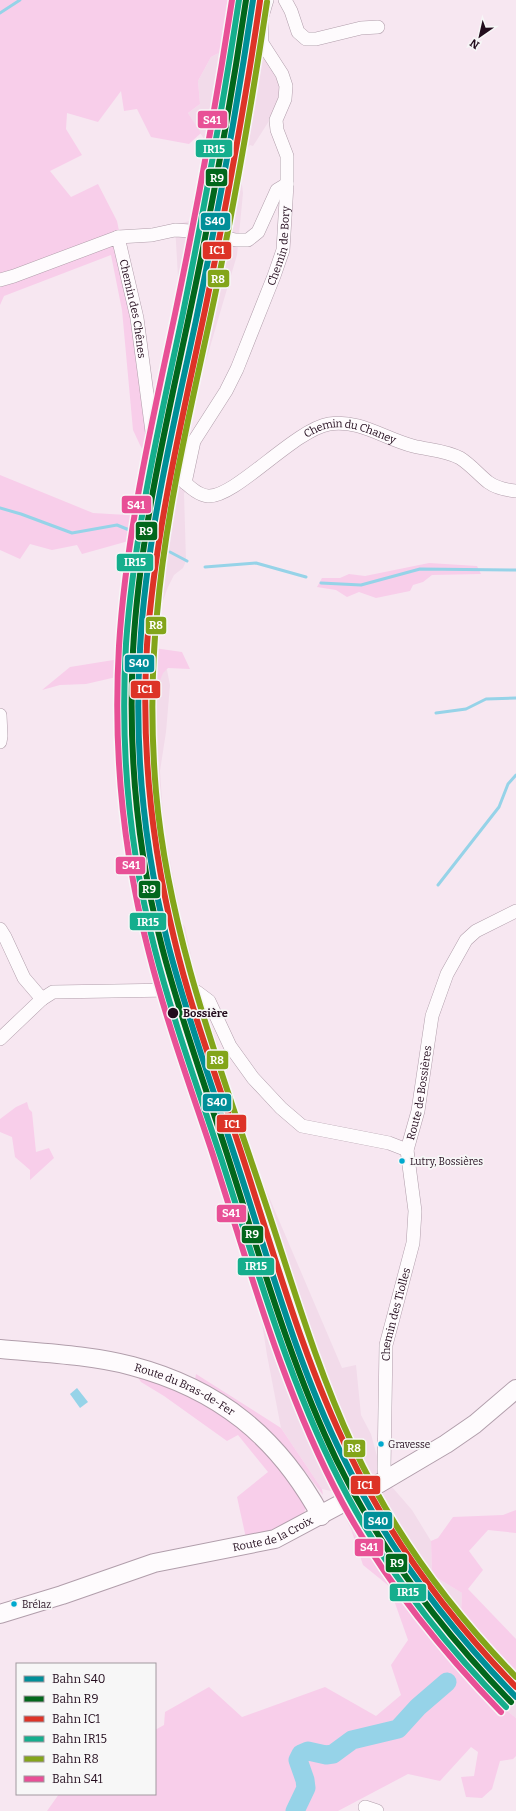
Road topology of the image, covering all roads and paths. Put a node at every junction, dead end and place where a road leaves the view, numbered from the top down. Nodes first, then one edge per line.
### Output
1 (267, 0) edge
2 (285, 0) edge
3 (378, 27) dead end
4 (287, 184) junction
5 (118, 238) junction
6 (0, 280) edge
7 (188, 485) junction
8 (516, 491) edge
9 (0, 715) edge
10 (0, 742) edge
11 (516, 911) edge
12 (0, 930) edge
13 (173, 990) tunnel mouth
14 (197, 992) tunnel mouth
15 (42, 999) junction
16 (0, 1039) edge
17 (407, 1150) junction
18 (0, 1349) edge
19 (516, 1389) edge
20 (383, 1482) junction
21 (321, 1516) junction
22 (0, 1614) edge

1 - 4 street, Chemin de Bory
2 - 3 street
4 - 5 street
4 - 7 street, Chemin de Bory
5 - 6 street
5 - 7 street, Chemin des Chênes
7 - 8 street, Chemin du Chaney
9 - 10 street
11 - 17 street, Route de Bossières
12 - 15 street
13 - 15 street
14 - 17 street, Route de Bossières
15 - 16 street
17 - 20 street, Chemin des Tiolles
18 - 21 street, Route du Bras-de-Fer
19 - 20 street, Route de la Croix
20 - 21 street, Route de la Croix
21 - 22 street, Route de la Croix

